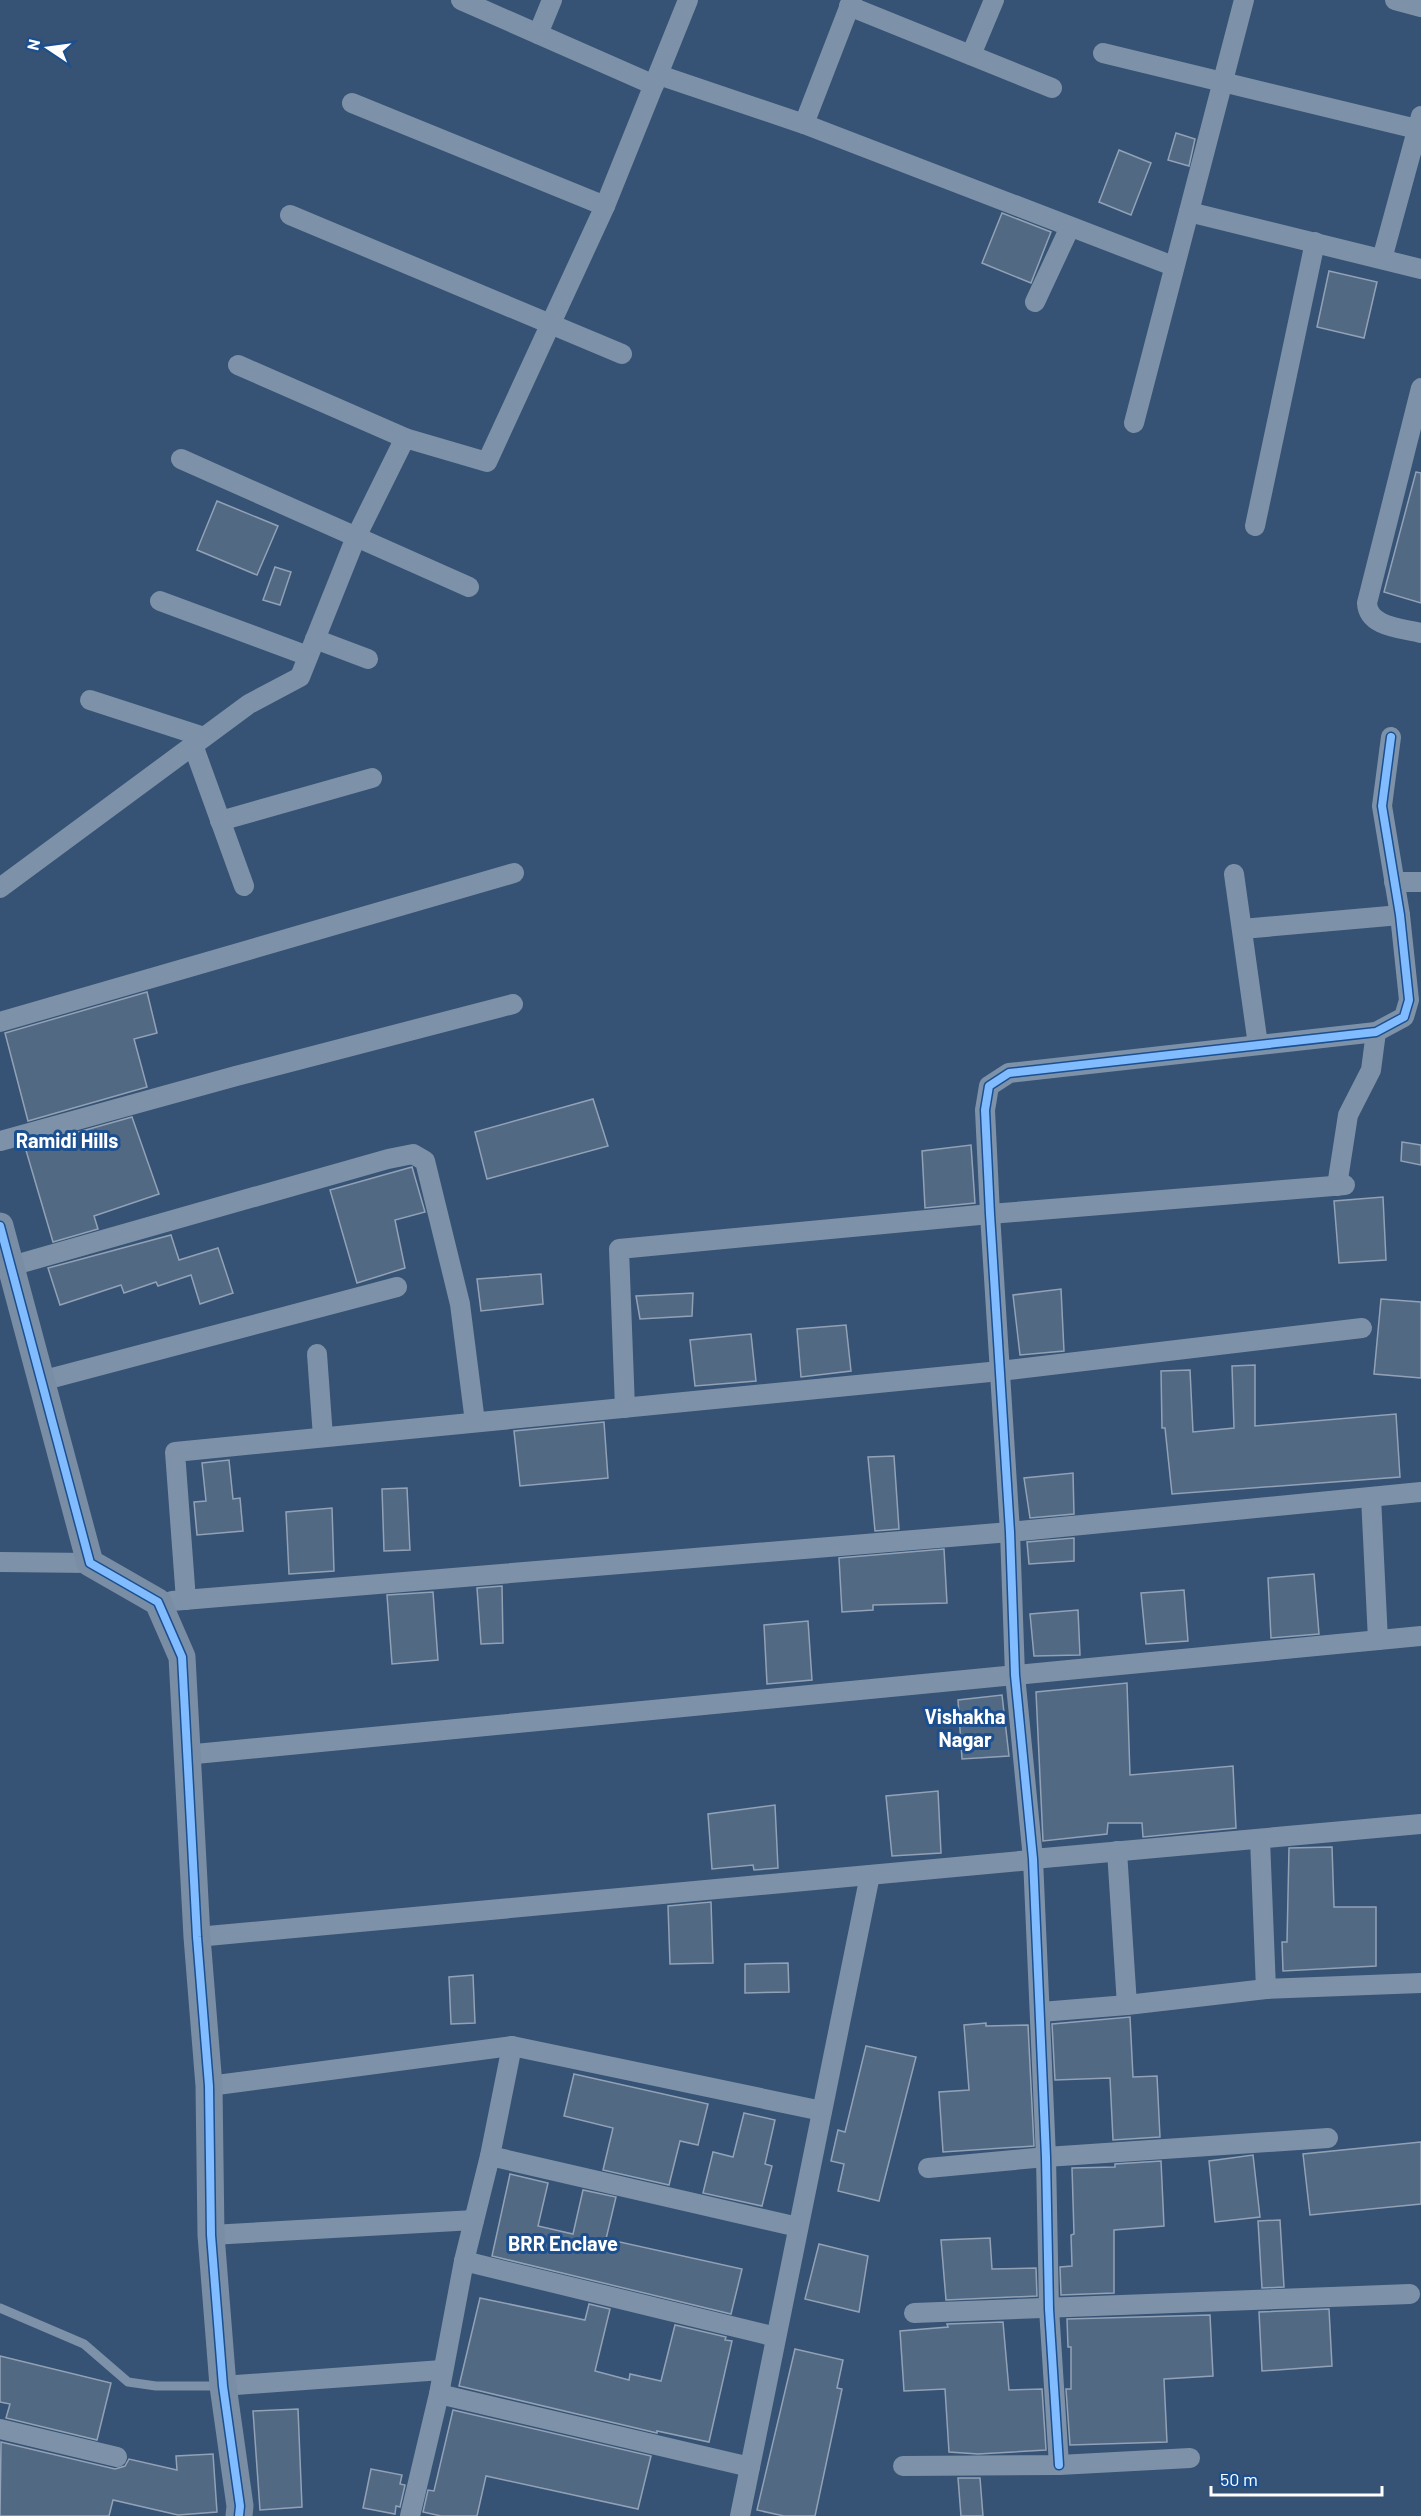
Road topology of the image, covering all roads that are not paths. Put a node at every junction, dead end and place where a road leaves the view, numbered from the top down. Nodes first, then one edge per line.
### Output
1 (460, 0) edge
2 (552, 0) edge
3 (688, 0) edge
4 (993, 0) edge
5 (1244, 0) edge
6 (1395, 0) edge
7 (850, 3) edge
8 (1421, 7) edge
9 (538, 34) junction
10 (1103, 53) dead end
11 (971, 55) junction
12 (656, 80) junction
13 (1222, 82) junction
14 (1052, 88) dead end
15 (352, 103) dead end
16 (804, 124) junction
17 (1420, 125) edge
18 (605, 206) junction
19 (1189, 212) junction
20 (290, 214) dead end
21 (1070, 227) junction
22 (1315, 243) junction
23 (1382, 259) junction
24 (1173, 266) junction
25 (1421, 269) edge
26 (1035, 302) dead end
27 (552, 324) junction
28 (622, 354) dead end
29 (238, 365) dead end
30 (1421, 388) edge
31 (1134, 423) dead end
32 (405, 438) junction
33 (181, 459) dead end
34 (1255, 526) dead end
35 (356, 537) junction
36 (469, 588) dead end
37 (160, 602) dead end
38 (1421, 633) edge
39 (312, 647) junction
40 (368, 659) dead end
41 (90, 700) dead end
42 (1391, 737) dead end
43 (199, 741) junction
44 (372, 778) dead end
45 (220, 821) junction
46 (514, 873) dead end
47 (1234, 874) dead end
48 (1394, 882) junction
49 (1421, 882) edge
50 (244, 886) dead end
51 (0, 888) edge
52 (1400, 915) junction
53 (1242, 929) junction
54 (513, 1004) dead end
55 (0, 1022) edge
56 (1376, 1032) junction
57 (1258, 1046) junction
58 (0, 1142) edge
59 (990, 1214) junction
60 (0, 1226) edge
61 (11, 1266) junction
62 (397, 1287) dead end
63 (1362, 1328) dead end
64 (317, 1354) dead end
65 (1000, 1371) junction
66 (41, 1381) junction
67 (625, 1408) junction
68 (475, 1422) junction
69 (323, 1437) junction
70 (1421, 1492) edge
71 (1371, 1497) junction
72 (1010, 1532) junction
73 (0, 1562) edge
74 (90, 1563) junction
75 (186, 1600) junction
76 (158, 1602) junction
77 (1421, 1636) edge
78 (1378, 1640) junction
79 (1015, 1675) junction
80 (185, 1755) junction
81 (1421, 1824) edge
82 (1260, 1839) junction
83 (1117, 1851) junction
84 (1032, 1860) junction
85 (870, 1875) junction
86 (197, 1937) junction
87 (1421, 1983) edge
88 (1266, 1989) junction
89 (1127, 2005) junction
90 (1041, 2012) junction
91 (512, 2046) junction
92 (209, 2086) junction
93 (822, 2111) junction
94 (1328, 2138) dead end
95 (490, 2157) junction
96 (1046, 2157) junction
97 (928, 2168) dead end
98 (474, 2220) junction
99 (798, 2227) junction
100 (211, 2235) junction
101 (464, 2262) junction
102 (1410, 2294) dead end
103 (0, 2308) edge
104 (1049, 2309) junction
105 (914, 2313) dead end
106 (776, 2337) junction
107 (442, 2370) junction
108 (223, 2386) junction
109 (439, 2394) junction
110 (0, 2429) edge
111 (117, 2457) dead end
112 (1190, 2458) dead end
113 (1059, 2465) junction
114 (903, 2466) dead end
115 (750, 2467) junction
116 (239, 2516) edge
117 (410, 2516) edge
118 (740, 2516) edge

1 - 9 street
2 - 9 street
3 - 12 street
4 - 11 street
5 - 13 street
6 - 8 street
7 - 11 street
7 - 16 street
9 - 12 street
10 - 13 street
11 - 14 street
12 - 16 street
12 - 18 street
13 - 17 street
13 - 19 street
15 - 18 street
16 - 21 street
17 - 23 street
18 - 27 street
19 - 22 street
19 - 24 street
20 - 27 street
21 - 24 street
21 - 26 street
22 - 23 street
22 - 34 street
23 - 25 street
24 - 31 street
27 - 28 street
27 - 32 street
29 - 32 street
30 - 38 street
32 - 35 street
33 - 35 street
35 - 36 street
35 - 39 street
37 - 39 street
39 - 40 street
39 - 43 street
41 - 43 street
42 - 48 street
43 - 45 street
43 - 51 street
44 - 45 street
45 - 50 street
46 - 55 street
47 - 53 street
48 - 49 street
48 - 52 street
52 - 53 street
52 - 56 street
53 - 57 street
54 - 58 street
56 - 57 street
56 - 59 street
57 - 59 street
59 - 65 street
59 - 67 street
60 - 61 street
61 - 66 street
61 - 68 street
62 - 66 street
63 - 65 street
64 - 69 street
65 - 67 street
65 - 72 street
66 - 74 street
67 - 68 street
68 - 69 street
69 - 75 street
70 - 71 street
71 - 72 street
71 - 78 street
72 - 75 street
72 - 79 street
73 - 74 street
74 - 76 street
75 - 76 street
76 - 80 street
77 - 78 street
78 - 79 street
79 - 80 street
79 - 84 street
80 - 86 street
81 - 82 street
82 - 83 street
82 - 88 street
83 - 84 street
83 - 89 street
84 - 85 street
84 - 90 street
85 - 86 street
85 - 93 street
86 - 92 street
87 - 88 street
88 - 89 street
89 - 90 street
90 - 96 street
91 - 92 street
91 - 93 street
91 - 95 street
92 - 100 street
93 - 99 street
94 - 96 street
95 - 98 street
95 - 99 street
96 - 97 street
96 - 104 street
98 - 100 street
98 - 101 street
99 - 106 street
100 - 108 street
101 - 106 street
101 - 107 street
102 - 104 street
103 - 108 lane
104 - 105 street
104 - 113 street
106 - 115 street
107 - 108 street
107 - 109 street
108 - 116 street
109 - 115 street
109 - 117 street
110 - 111 street
112 - 113 street
113 - 114 street
115 - 118 street

